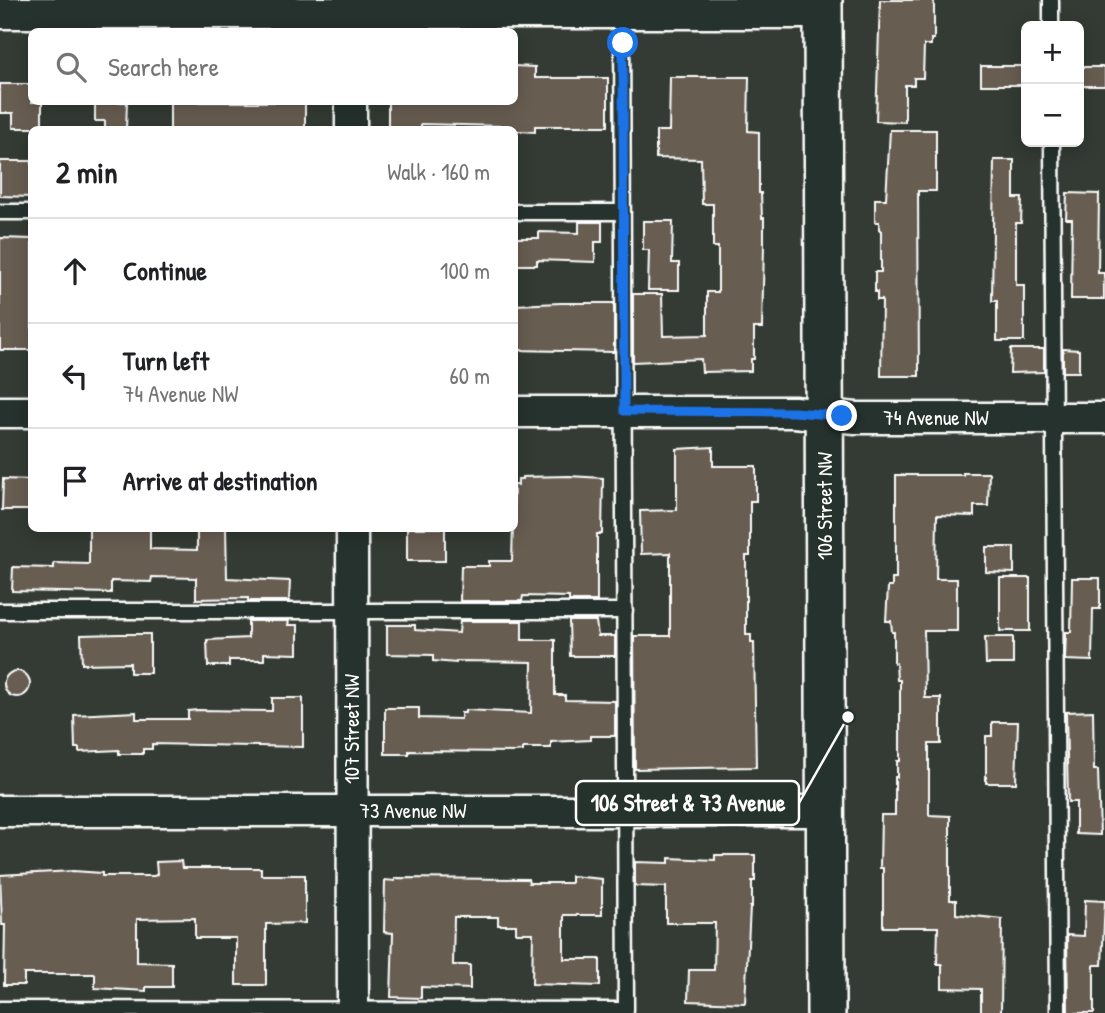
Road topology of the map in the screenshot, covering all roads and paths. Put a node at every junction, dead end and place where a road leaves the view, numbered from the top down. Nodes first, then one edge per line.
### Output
1 (1051, 0) edge
2 (622, 6) edge
3 (823, 6) edge
4 (0, 13) edge
5 (351, 15) edge
6 (1051, 21) edge
7 (351, 105) edge
8 (351, 126) edge
9 (1052, 147) edge
10 (0, 212) edge
11 (28, 212) edge
12 (518, 212) edge
13 (623, 212) junction
14 (624, 411) junction
15 (0, 412) edge
16 (28, 412) edge
17 (518, 412) edge
18 (824, 414) junction
19 (1054, 418) junction
20 (1105, 418) edge
21 (352, 532) edge
22 (0, 611) edge
23 (352, 611) junction
24 (625, 611) junction
25 (0, 811) edge
26 (353, 811) junction
27 (625, 811) junction
28 (826, 811) junction
29 (0, 1009) edge
30 (353, 1011) edge
31 (626, 1012) edge
32 (826, 1013) edge
33 (1058, 1013) edge

1 - 6 lane
2 - 3 street
2 - 5 street
2 - 13 lane
3 - 18 street, 106 Street NW
4 - 5 street
7 - 8 street
9 - 19 lane
10 - 11 lane
12 - 13 lane
13 - 14 lane
14 - 17 street, 74 Avenue NW
14 - 18 street, 74 Avenue NW
14 - 24 lane
15 - 16 street
18 - 19 street, 74 Avenue NW
18 - 28 street, 106 Street NW
19 - 20 street, 74 Avenue NW
19 - 33 lane
21 - 23 street, 107 Street NW
22 - 23 lane
23 - 24 lane
23 - 26 street, 107 Street NW
24 - 27 lane
25 - 26 street, 73 Avenue NW
26 - 27 street, 73 Avenue NW
26 - 30 street, 107 Street NW
27 - 28 street, 73 Avenue NW
27 - 31 lane
28 - 32 street, 106 Street NW
29 - 30 lane
30 - 31 lane

